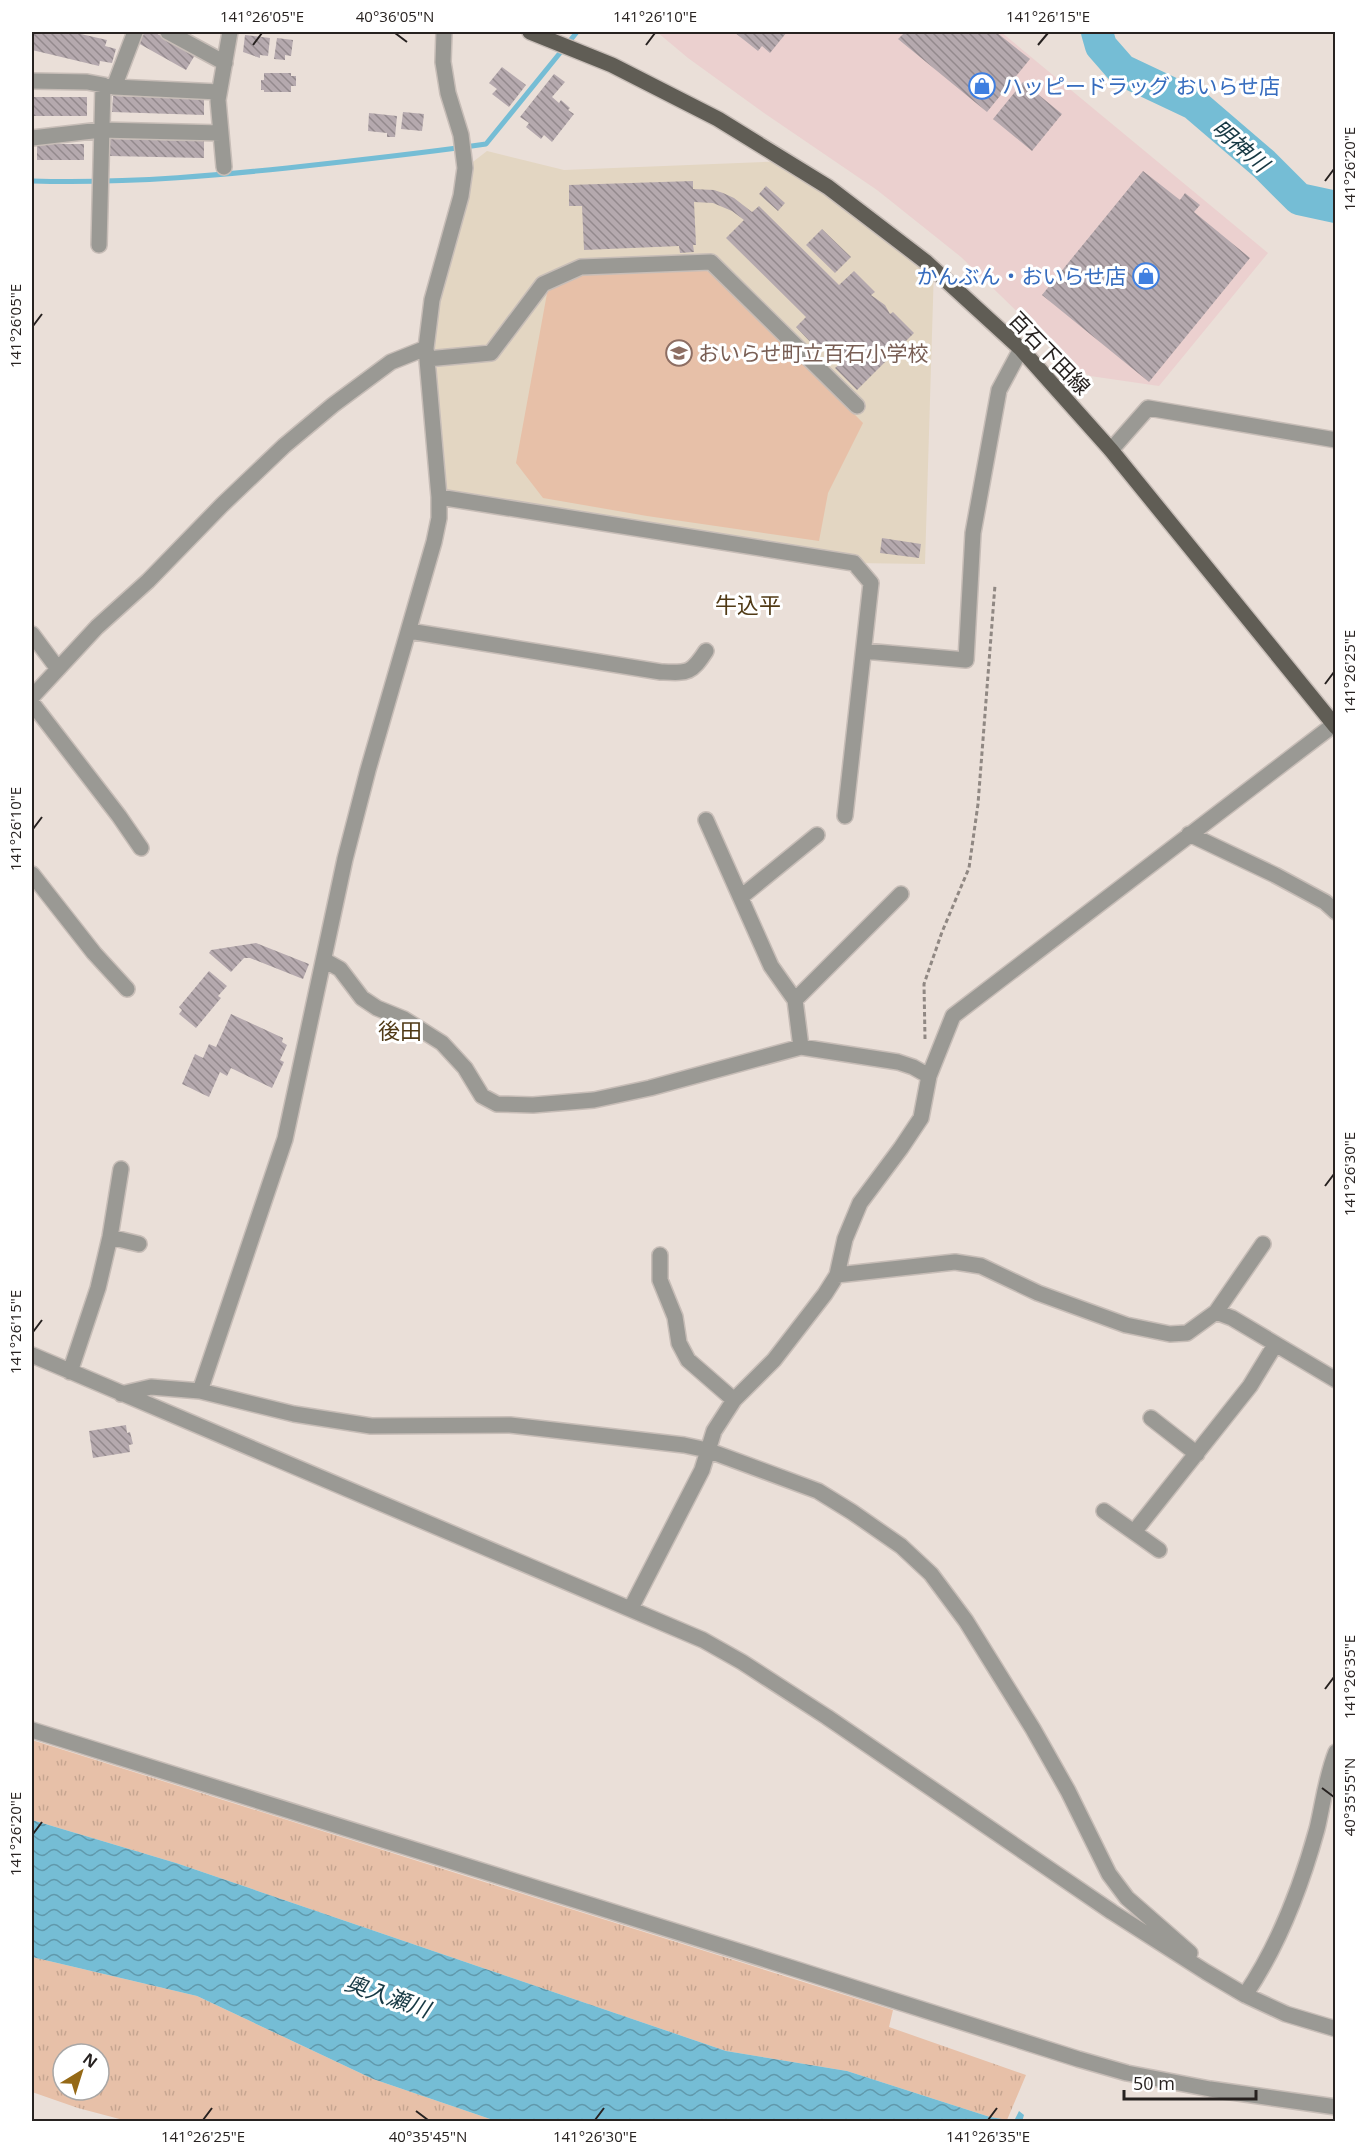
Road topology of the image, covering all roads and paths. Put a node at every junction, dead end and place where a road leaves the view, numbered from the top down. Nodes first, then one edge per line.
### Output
1 (135, 32) edge
2 (168, 32) edge
3 (230, 32) edge
4 (444, 32) edge
5 (530, 32) edge
6 (225, 63) junction
7 (32, 81) edge
8 (108, 86) junction
9 (219, 92) junction
10 (101, 130) junction
11 (221, 133) junction
12 (32, 138) edge
13 (224, 167) dead end
14 (99, 245) dead end
15 (1021, 350) junction
16 (427, 353) junction
17 (857, 406) dead end
18 (1335, 440) edge
19 (1111, 450) junction
20 (439, 497) junction
21 (995, 585) dead end
22 (409, 631) junction
23 (32, 634) edge
24 (706, 651) dead end
25 (864, 651) junction
26 (58, 669) junction
27 (32, 697) edge
28 (32, 703) edge
29 (1335, 724) edge
30 (845, 816) dead end
31 (706, 820) dead end
32 (1189, 834) junction
33 (817, 835) dead end
34 (141, 848) dead end
35 (32, 874) edge
36 (901, 894) dead end
37 (741, 897) junction
38 (1335, 912) edge
39 (324, 960) junction
40 (127, 989) dead end
41 (795, 1000) junction
42 (925, 1042) dead end
43 (801, 1047) junction
44 (929, 1076) junction
45 (121, 1169) dead end
46 (110, 1237) junction
47 (139, 1244) dead end
48 (1263, 1244) dead end
49 (660, 1255) dead end
50 (837, 1275) junction
51 (1216, 1312) junction
52 (1275, 1345) junction
53 (32, 1355) edge
54 (70, 1372) junction
55 (1335, 1380) edge
56 (200, 1391) junction
57 (122, 1394) junction
58 (734, 1400) junction
59 (1150, 1418) dead end
60 (706, 1450) junction
61 (1197, 1454) junction
62 (1104, 1511) dead end
63 (1134, 1532) junction
64 (1158, 1550) dead end
65 (631, 1608) junction
66 (32, 1730) edge
67 (1335, 1752) edge
68 (1206, 1972) junction
69 (1245, 1995) junction
70 (1335, 2029) edge
71 (1335, 2107) edge

1 - 8 street
2 - 6 street
3 - 6 street
4 - 16 street
5 - 15 main road, 百石下田線
6 - 9 street
7 - 8 street
8 - 9 street
8 - 10 street
9 - 11 street
10 - 11 street
10 - 12 street
10 - 14 street
11 - 13 street
15 - 19 main road, 百石下田線
15 - 25 street
16 - 17 street
16 - 20 street
16 - 26 street
18 - 19 street
19 - 29 main road, 百石下田線
20 - 22 street
20 - 25 street
21 - 42 path
22 - 24 street
22 - 39 street
23 - 26 street
25 - 30 street
26 - 27 street
28 - 34 street
29 - 32 street
31 - 37 street
32 - 38 street
32 - 44 street
33 - 37 street
35 - 40 street
36 - 41 street
37 - 41 street
39 - 43 street
39 - 56 street
41 - 43 street
43 - 44 street
44 - 50 street
45 - 46 street
46 - 47 street
46 - 54 street
48 - 51 street
49 - 58 street
50 - 51 street
50 - 58 street
51 - 52 street
52 - 55 street
52 - 61 street
53 - 54 street
54 - 57 street
56 - 57 street
56 - 60 street
57 - 65 street
58 - 60 street
59 - 61 street
60 - 65 street
60 - 68 street
61 - 63 street
62 - 63 street
63 - 64 street
65 - 68 street
66 - 71 street
67 - 69 street
68 - 69 street
69 - 70 street

